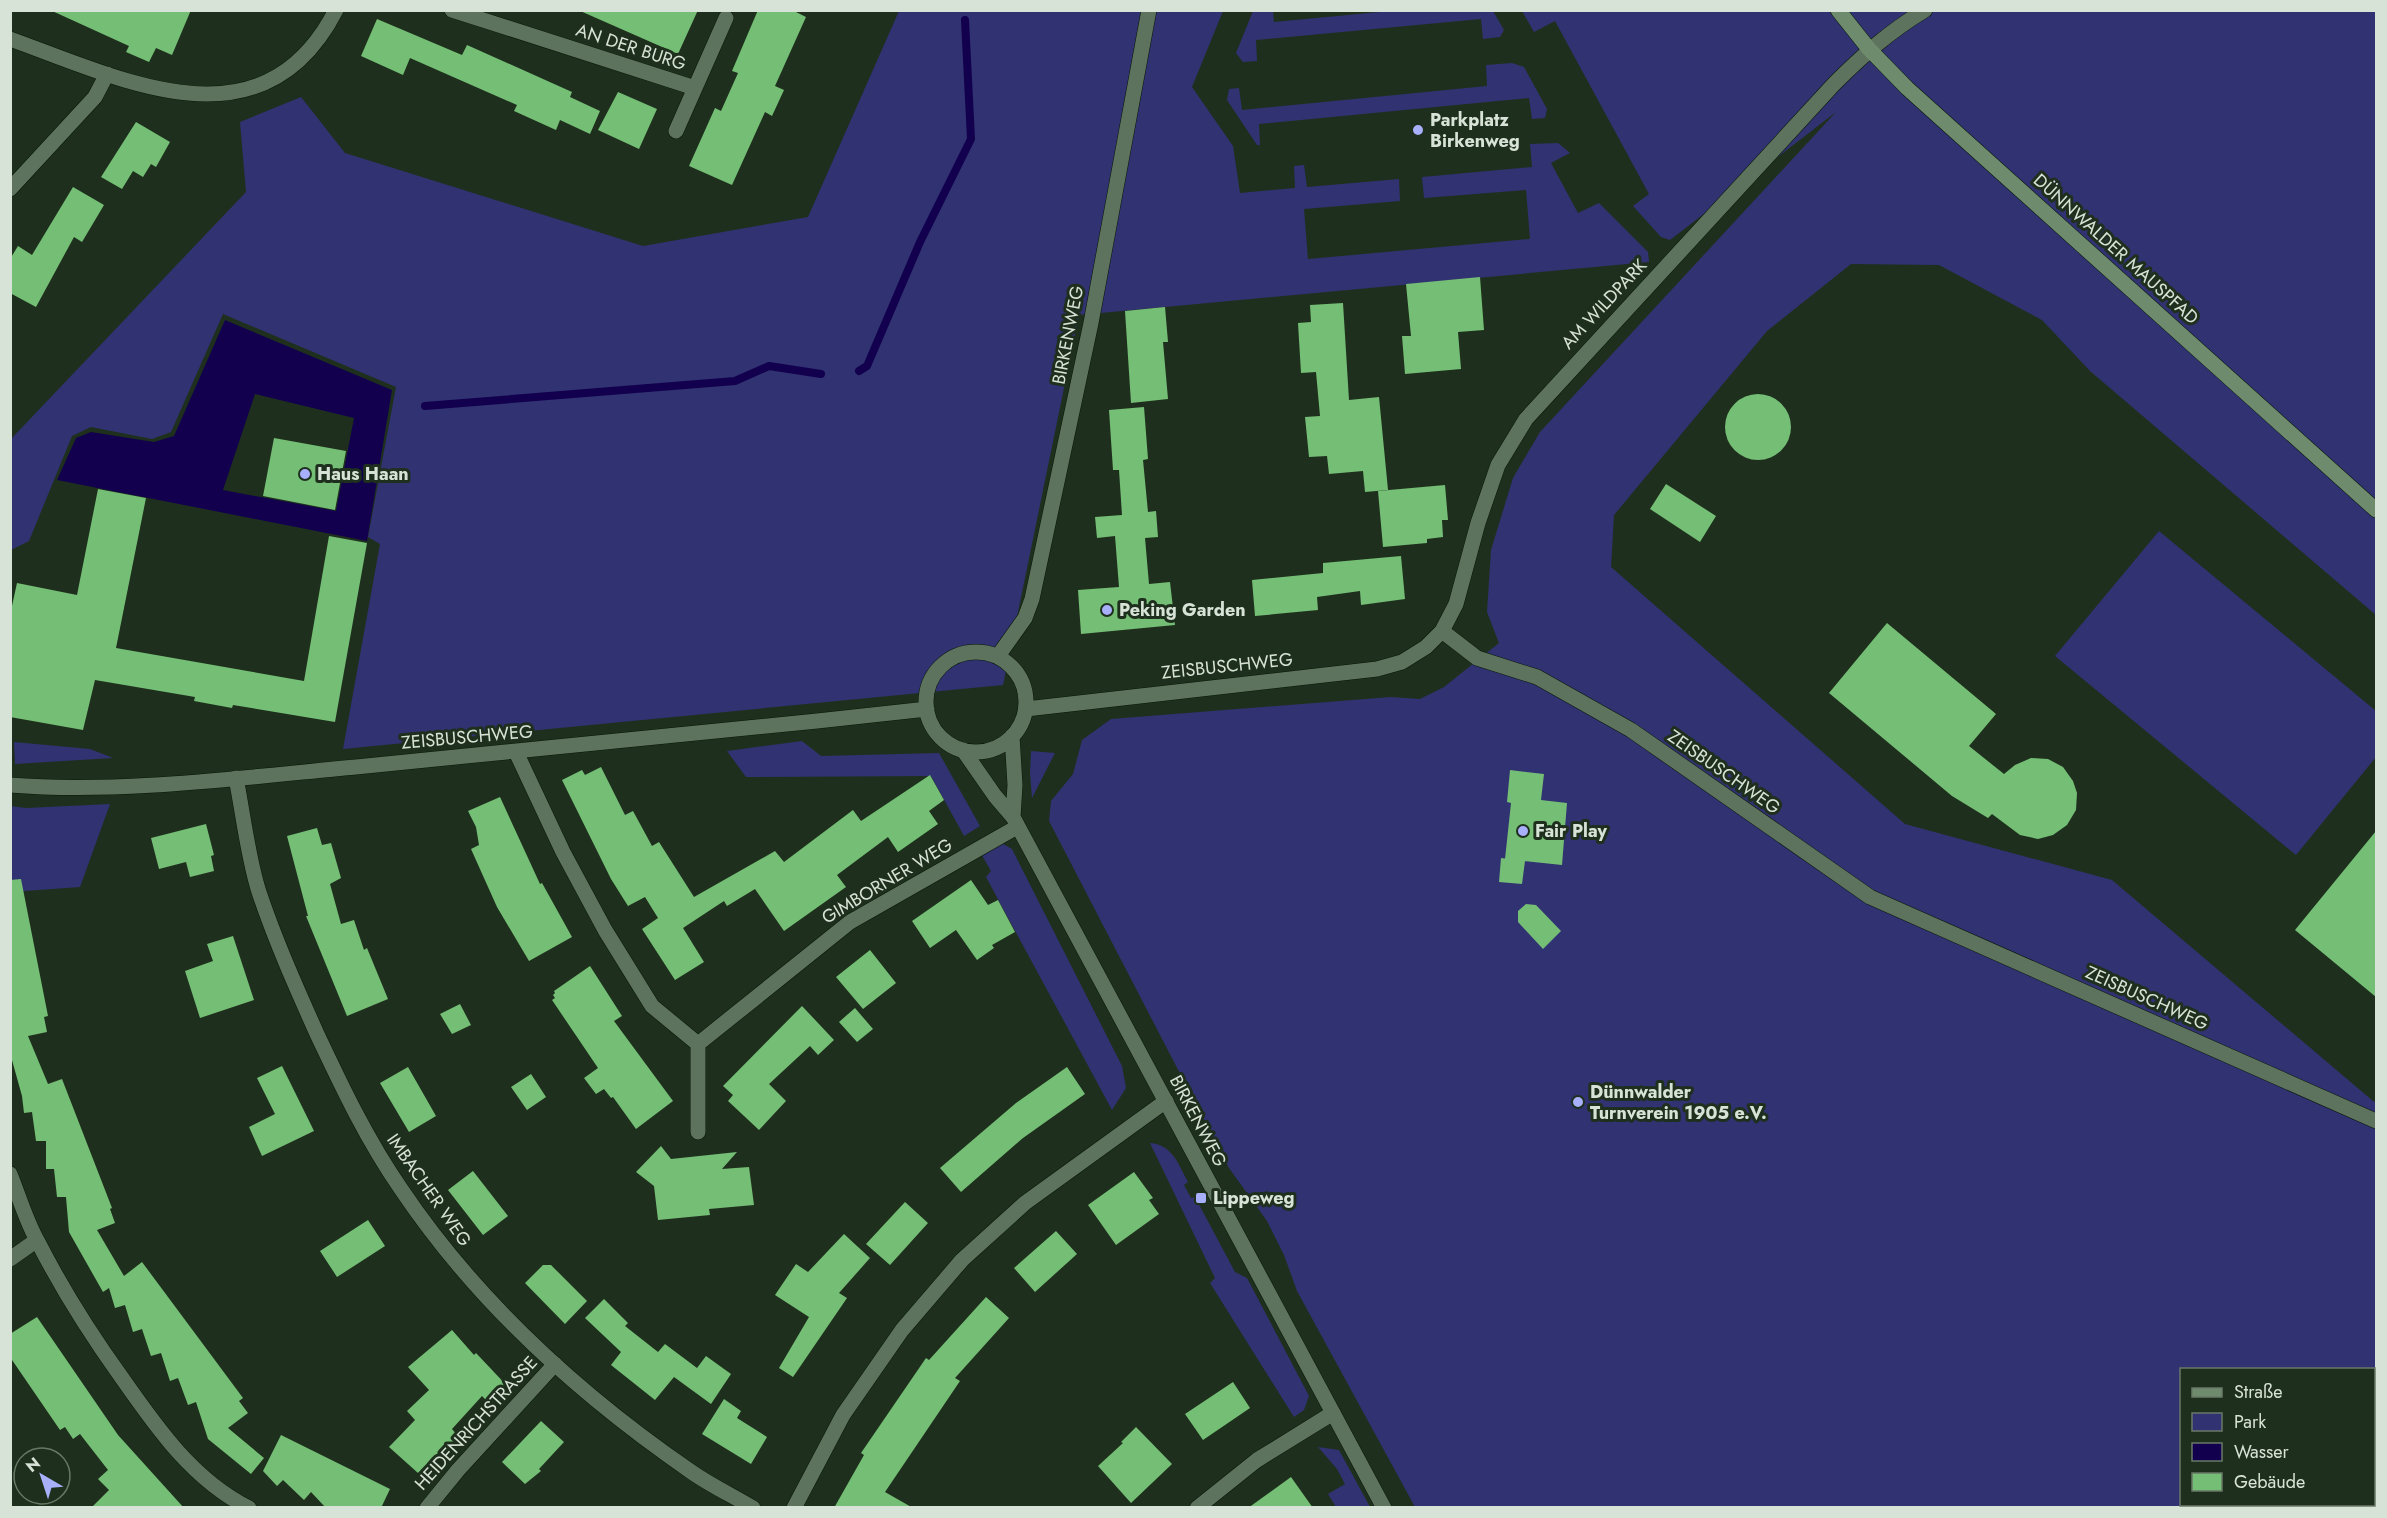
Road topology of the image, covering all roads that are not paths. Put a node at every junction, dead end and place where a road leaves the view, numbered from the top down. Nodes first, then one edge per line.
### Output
1 (336, 10) edge
2 (452, 10) edge
3 (1149, 10) edge
4 (1838, 10) edge
5 (1925, 10) edge
6 (726, 18) dead end
7 (10, 39) edge
8 (1869, 49) junction
9 (107, 74) junction
10 (695, 88) junction
11 (676, 131) dead end
12 (10, 189) edge
13 (2376, 510) edge
14 (1442, 631) junction
15 (998, 656) junction
16 (927, 709) junction
17 (1026, 709) junction
18 (1012, 736) junction
19 (963, 750) junction
20 (516, 752) junction
21 (236, 778) junction
22 (10, 785) edge
23 (1015, 822) junction
24 (698, 1044) junction
25 (1166, 1101) junction
26 (2376, 1121) edge
27 (698, 1132) dead end
28 (10, 1174) edge
29 (37, 1240) junction
30 (10, 1259) edge
31 (555, 1364) junction
32 (1333, 1413) junction
33 (249, 1508) edge
34 (427, 1508) edge
35 (753, 1508) edge
36 (794, 1508) edge
37 (1197, 1508) edge
38 (1384, 1508) edge

1 - 9 street
2 - 10 street, AN DER BURG
3 - 15 street, BIRKENWEG
4 - 8 main road, DÜNNWALDER MAUSPFAD
5 - 8 street, AM WILDPARK
6 - 10 street, AN DER BURG
7 - 9 street
8 - 13 main road, DÜNNWALDER MAUSPFAD
8 - 14 street, AM WILDPARK
9 - 12 street
10 - 11 street, AN DER BURG
14 - 17 street, ZEISBUSCHWEG
14 - 26 street, ZEISBUSCHWEG
15 - 16 street
15 - 17 street
16 - 19 street
16 - 20 street, ZEISBUSCHWEG
17 - 18 street
18 - 19 street
18 - 23 street
19 - 23 street, BIRKENWEG
20 - 21 street, ZEISBUSCHWEG
20 - 24 street
21 - 22 street, ZEISBUSCHWEG
21 - 31 street, IMBACHER WEG
23 - 24 street, GIMBORNER WEG
23 - 25 street, BIRKENWEG
24 - 27 street
25 - 32 street, BIRKENWEG
25 - 36 street
28 - 29 street
29 - 30 street
29 - 33 street
31 - 34 street, HEIDENRICHSTRASSE
31 - 35 street, IMBACHER WEG
32 - 37 street
32 - 38 street, BIRKENWEG

